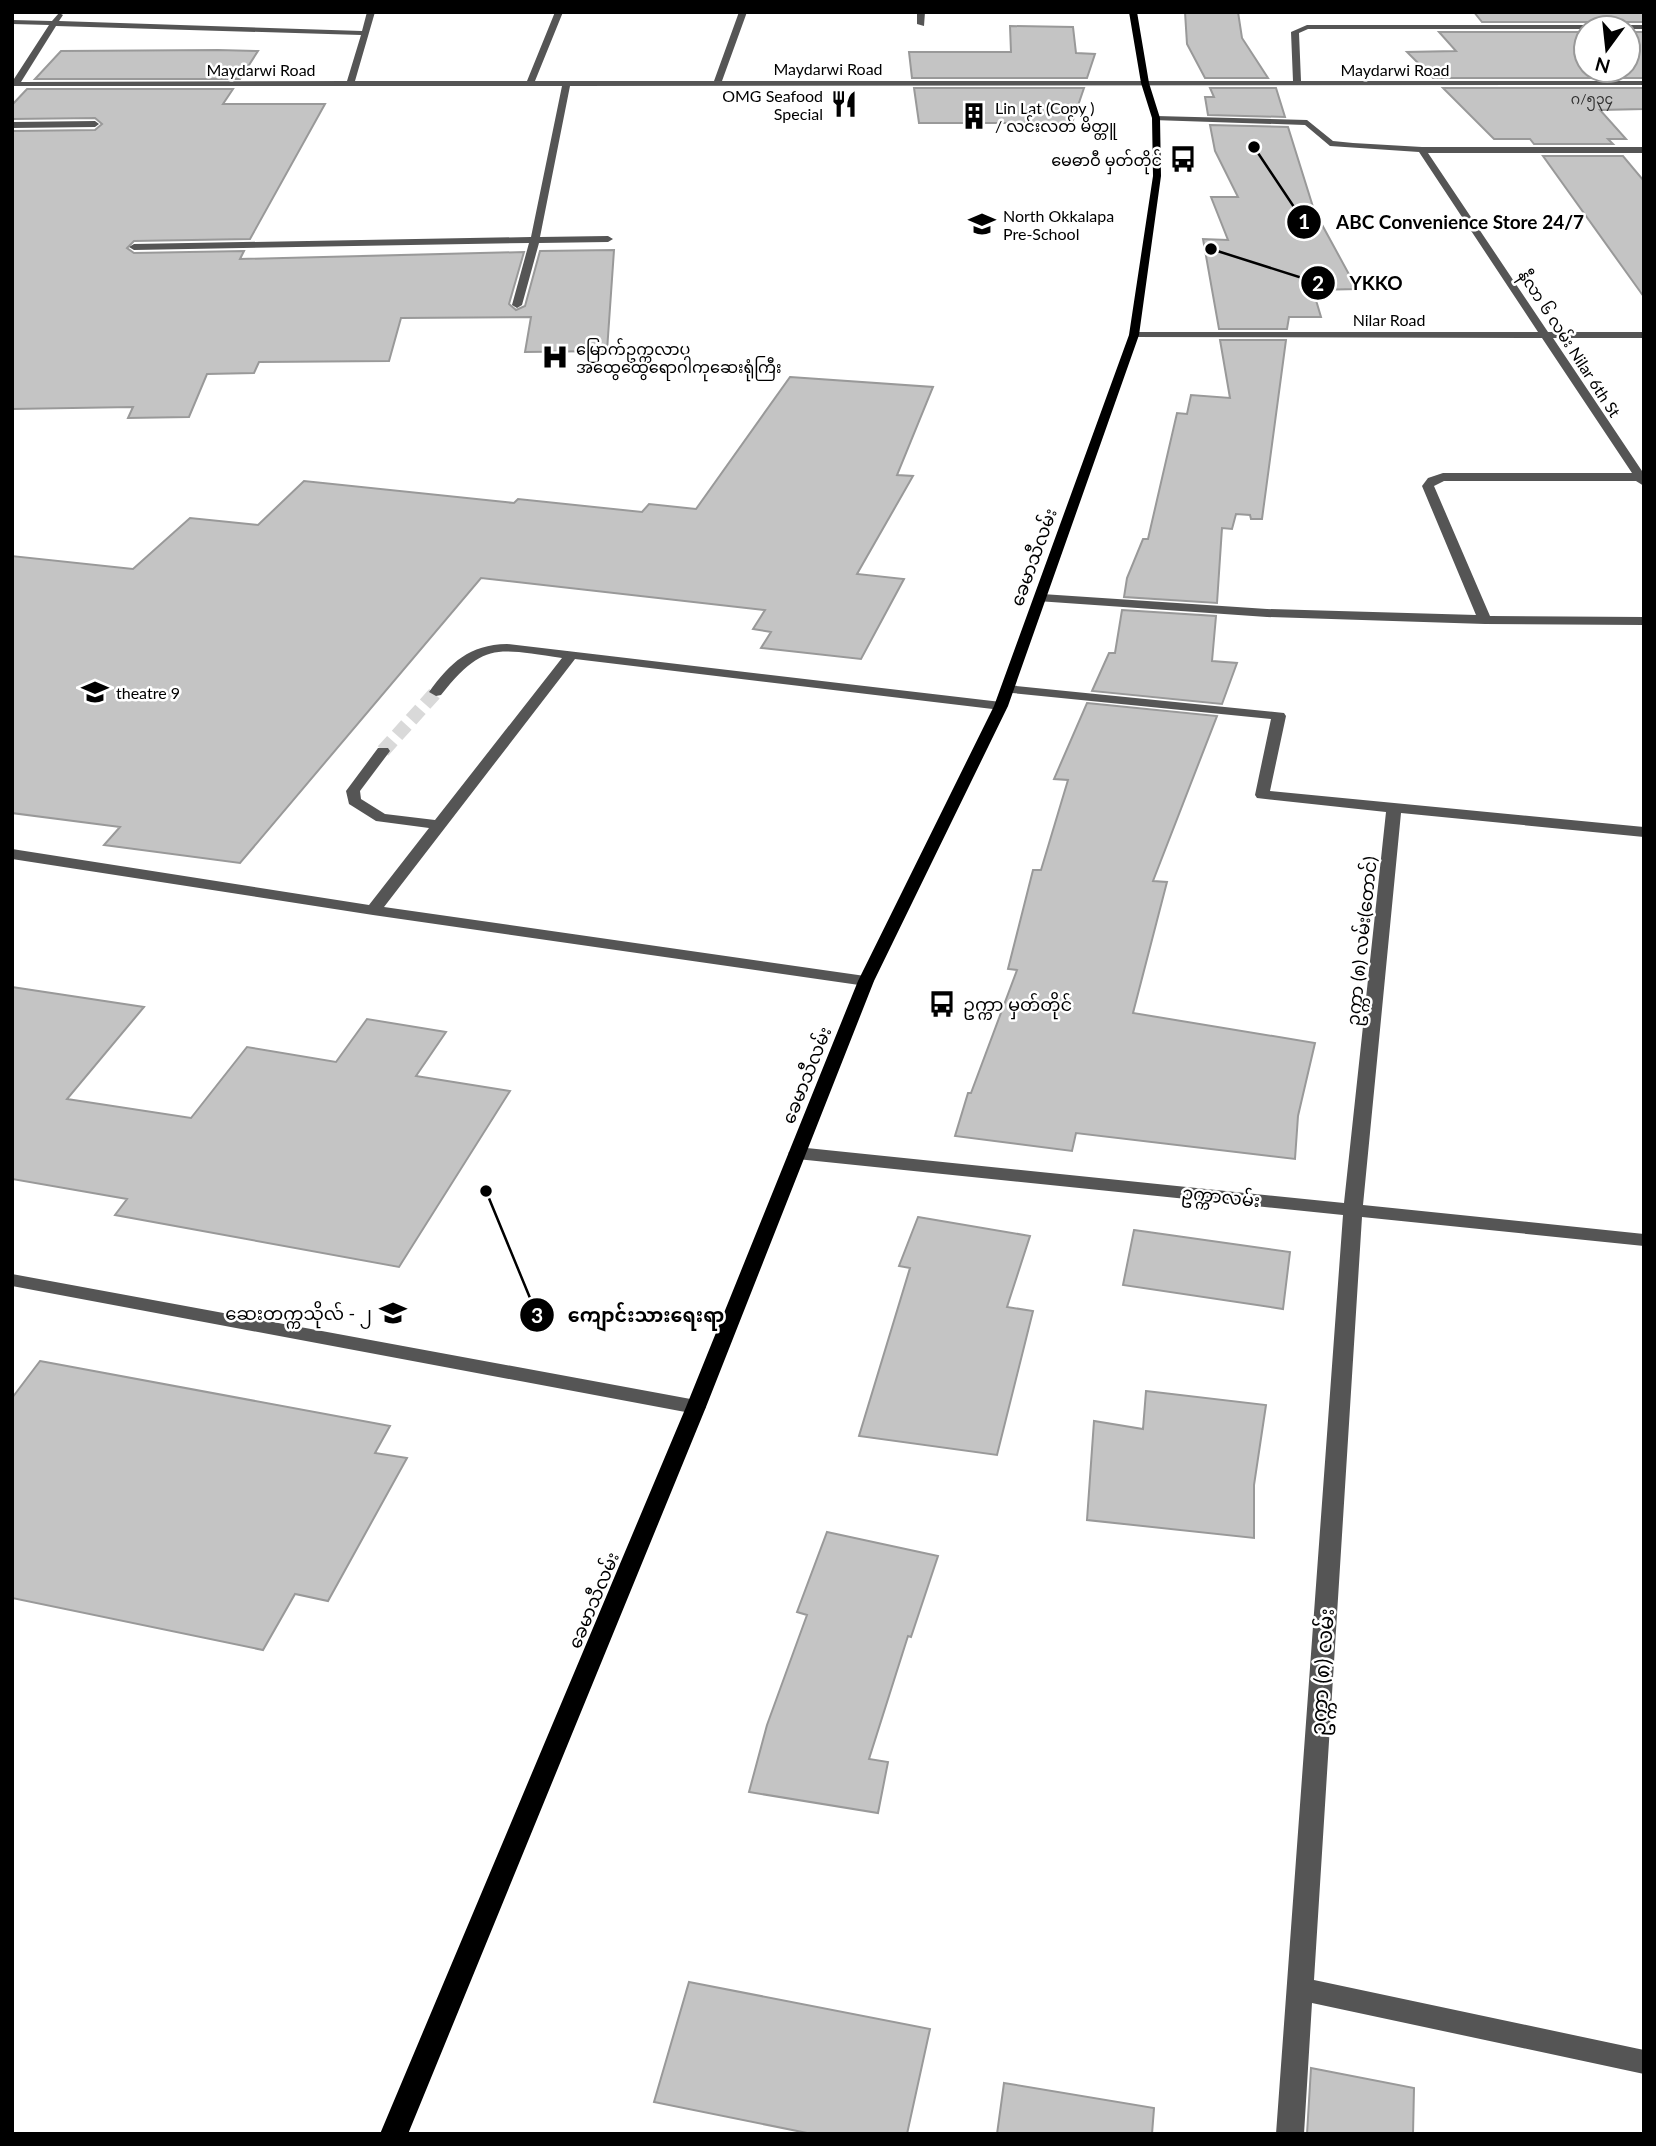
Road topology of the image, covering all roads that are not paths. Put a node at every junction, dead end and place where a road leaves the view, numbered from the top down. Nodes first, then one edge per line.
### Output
1 (61, 12) edge
2 (372, 12) edge
3 (559, 12) edge
4 (743, 12) edge
5 (921, 12) edge
6 (1133, 12) edge
7 (1560, 19) dead end
8 (12, 22) edge
9 (54, 23) junction
10 (921, 24) dead end
11 (1567, 26) junction
12 (1644, 27) edge
13 (365, 33) junction
14 (351, 82) junction
15 (531, 82) junction
16 (567, 82) junction
17 (718, 82) junction
18 (1145, 83) junction
19 (1297, 83) junction
20 (1644, 83) edge
21 (14, 84) edge
22 (1156, 118) junction
23 (95, 124) dead end
24 (12, 125) edge
25 (1422, 150) junction
26 (1642, 152) edge
27 (608, 239) dead end
28 (535, 240) junction
29 (134, 247) dead end
30 (517, 305) dead end
31 (1134, 335) junction
32 (1548, 335) junction
33 (1644, 335) edge
34 (1642, 480) edge
35 (1042, 598) junction
36 (1485, 620) junction
37 (1644, 621) edge
38 (571, 654) junction
39 (436, 692) tunnel mouth
40 (1004, 697) junction
41 (383, 751) tunnel mouth
42 (1394, 808) junction
43 (438, 825) junction
44 (1644, 832) edge
45 (12, 854) edge
46 (373, 910) junction
47 (866, 981) junction
48 (797, 1153) junction
49 (1353, 1210) junction
50 (1644, 1240) edge
51 (12, 1280) edge
52 (696, 1407) junction
53 (1300, 1989) junction
54 (1644, 2062) edge
55 (394, 2134) edge
56 (1290, 2134) edge

1 - 9 street
2 - 13 street
3 - 15 street
4 - 17 street
5 - 10 street
6 - 18 main road, ခေမာသီလမ်း
7 - 11 street
8 - 9 street
9 - 13 street
9 - 21 street
11 - 12 street
11 - 19 street
13 - 14 street
14 - 15 street, Maydarwi Road
14 - 21 street, Maydarwi Road
15 - 16 street, Maydarwi Road
16 - 17 street, Maydarwi Road
16 - 28 street
17 - 18 street, Maydarwi Road
18 - 19 street, Maydarwi Road
18 - 22 main road, ခေမာသီလမ်း
19 - 20 street, Maydarwi Road
22 - 25 street
22 - 31 main road, ခေမာသီလမ်း
23 - 24 street
25 - 26 street
25 - 32 street, နီလာ ၆ လမ်း Nilar 6th St
27 - 28 street
28 - 29 street
28 - 30 street
31 - 32 street, Nilar Road
31 - 35 main road, ခေမာသီလမ်း
32 - 33 street, Nilar Road
32 - 34 street, နီလာ ၆ လမ်း Nilar 6th St
34 - 36 street
35 - 36 street
35 - 40 main road, ခေမာသီလမ်း
36 - 37 street
38 - 39 street
38 - 40 street
38 - 43 street
40 - 42 street
40 - 47 main road, ခေမာသီလမ်း
41 - 43 street
42 - 44 street
42 - 49 street, ဥက္ကာ (၈) လမ်း(တောင်)
43 - 46 street
45 - 46 street
46 - 47 street
47 - 48 main road, ခေမာသီလမ်း
48 - 49 street, ဥက္ကာလမ်း
48 - 52 main road, ခေမာသီလမ်း
49 - 50 street, ဥက္ကာလမ်း
49 - 53 street, ဥက္ကာ (၈) လမ်း
51 - 52 street
52 - 55 main road, ခေမာသီလမ်း
53 - 54 street
53 - 56 street, ဥက္ကာ (၈) လမ်း

